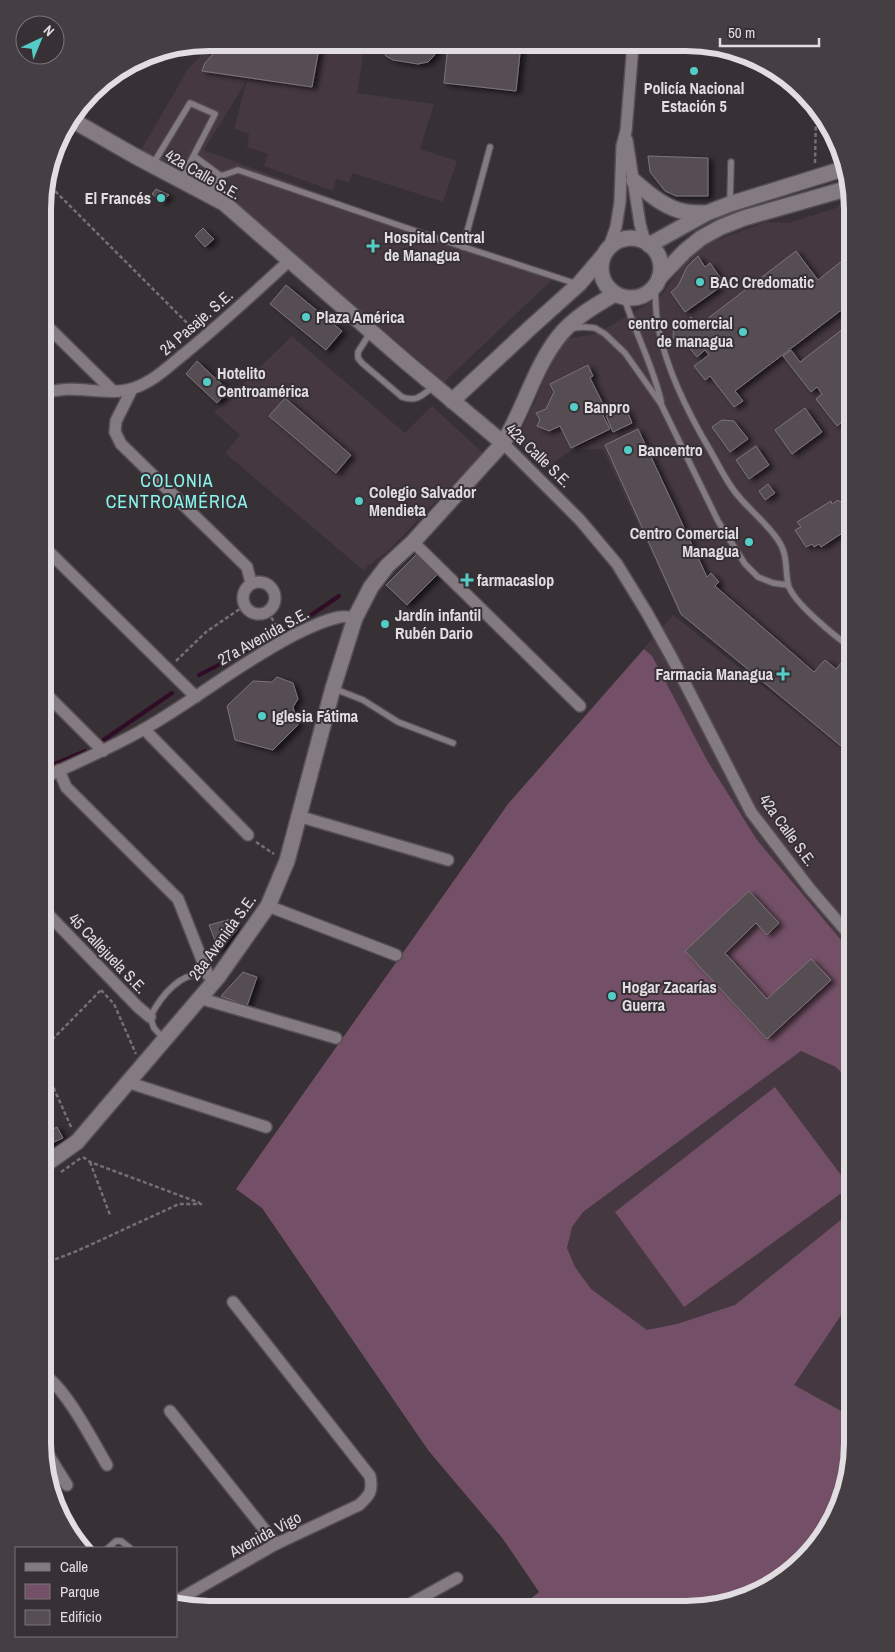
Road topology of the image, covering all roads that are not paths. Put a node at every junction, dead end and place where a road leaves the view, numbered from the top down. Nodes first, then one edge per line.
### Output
1 (632, 51) edge
2 (77, 123) edge
3 (626, 131) junction
4 (490, 147) dead end
5 (194, 156) junction
6 (730, 162) dead end
7 (152, 165) junction
8 (838, 170) edge
9 (222, 176) junction
10 (181, 180) junction
11 (634, 181) junction
12 (842, 190) edge
13 (207, 194) junction
14 (730, 204) junction
15 (708, 213) junction
16 (647, 243) junction
17 (463, 247) junction
18 (606, 251) junction
19 (290, 260) junction
20 (657, 282) junction
21 (579, 284) junction
22 (620, 296) junction
23 (567, 328) junction
24 (51, 330) edge
25 (372, 331) junction
26 (434, 386) junction
27 (132, 389) junction
28 (51, 391) edge
29 (113, 391) junction
30 (452, 400) junction
31 (661, 404) junction
32 (503, 443) junction
33 (413, 542) junction
34 (51, 553) edge
35 (251, 582) junction
36 (788, 585) junction
37 (355, 618) junction
38 (844, 641) edge
39 (333, 688) junction
40 (196, 697) junction
41 (51, 699) edge
42 (580, 706) dead end
43 (144, 729) junction
44 (454, 742) dead end
45 (102, 750) junction
46 (60, 770) junction
47 (51, 774) edge
48 (298, 816) junction
49 (248, 835) road end
50 (448, 860) dead end
51 (268, 906) junction
52 (51, 917) edge
53 (843, 928) edge
54 (396, 955) dead end
55 (213, 976) junction
56 (199, 998) junction
57 (150, 1017) junction
58 (336, 1038) dead end
59 (164, 1039) junction
60 (127, 1082) junction
61 (266, 1127) dead end
62 (51, 1160) edge
63 (233, 1302) dead end
64 (51, 1380) edge
65 (170, 1412) dead end
66 (53, 1462) edge
67 (107, 1465) dead end
68 (67, 1484) dead end
69 (276, 1544) junction
70 (109, 1547) edge
71 (129, 1547) edge
72 (457, 1578) dead end
73 (182, 1598) edge
74 (415, 1601) edge

1 - 3 street
2 - 7 street, 42a Calle S.E.
3 - 11 street
3 - 18 street
4 - 17 lane
5 - 7 lane
5 - 9 lane
5 - 10 lane
6 - 14 lane
7 - 10 street, 42a Calle S.E.
8 - 14 street
9 - 13 lane
9 - 17 lane
10 - 13 street, 42a Calle S.E.
11 - 15 street
11 - 16 street
12 - 20 street
13 - 19 street, 42a Calle S.E.
14 - 15 street
15 - 16 street
16 - 18 street
16 - 20 street
17 - 21 lane
18 - 21 street
18 - 22 street
19 - 25 street, 42a Calle S.E.
19 - 27 street, 24 Pasaje. S.E.
20 - 22 street
20 - 36 lane
21 - 30 street
22 - 23 street
22 - 31 lane
23 - 31 lane
23 - 32 street
24 - 29 street
25 - 26 street, 42a Calle S.E.
25 - 26 lane
26 - 30 street, 42a Calle S.E.
27 - 29 street, 24 Pasaje. S.E.
27 - 35 street
28 - 29 street, 24 Pasaje. S.E.
30 - 32 street, 42a Calle S.E.
31 - 36 lane
32 - 33 street
32 - 53 street, 42a Calle S.E.
33 - 37 street
33 - 42 street
34 - 40 street
35 - 35 street
36 - 38 lane
37 - 39 street, 28a Avenida S.E.
37 - 40 street, 27a Avenida S.E.
39 - 44 lane
39 - 48 street, 28a Avenida S.E.
40 - 43 street, 27a Avenida S.E.
41 - 45 street
43 - 45 street, 27a Avenida S.E.
43 - 49 street
45 - 46 street, 27a Avenida S.E.
46 - 47 street, 27a Avenida S.E.
46 - 55 street
48 - 50 street
48 - 51 street, 28a Avenida S.E.
51 - 54 street
51 - 55 street, 28a Avenida S.E.
52 - 57 street, 45 Callejuela S.E.
55 - 56 street, 28a Avenida S.E.
55 - 57 lane
56 - 58 street
56 - 59 street, 28a Avenida S.E.
57 - 59 lane
59 - 60 street, 28a Avenida S.E.
60 - 61 street
60 - 62 street, 28a Avenida S.E.
63 - 69 street, Avenida Vigo
64 - 67 street
65 - 69 street
66 - 68 street
69 - 73 street, Avenida Vigo
70 - 71 lane
72 - 74 street

